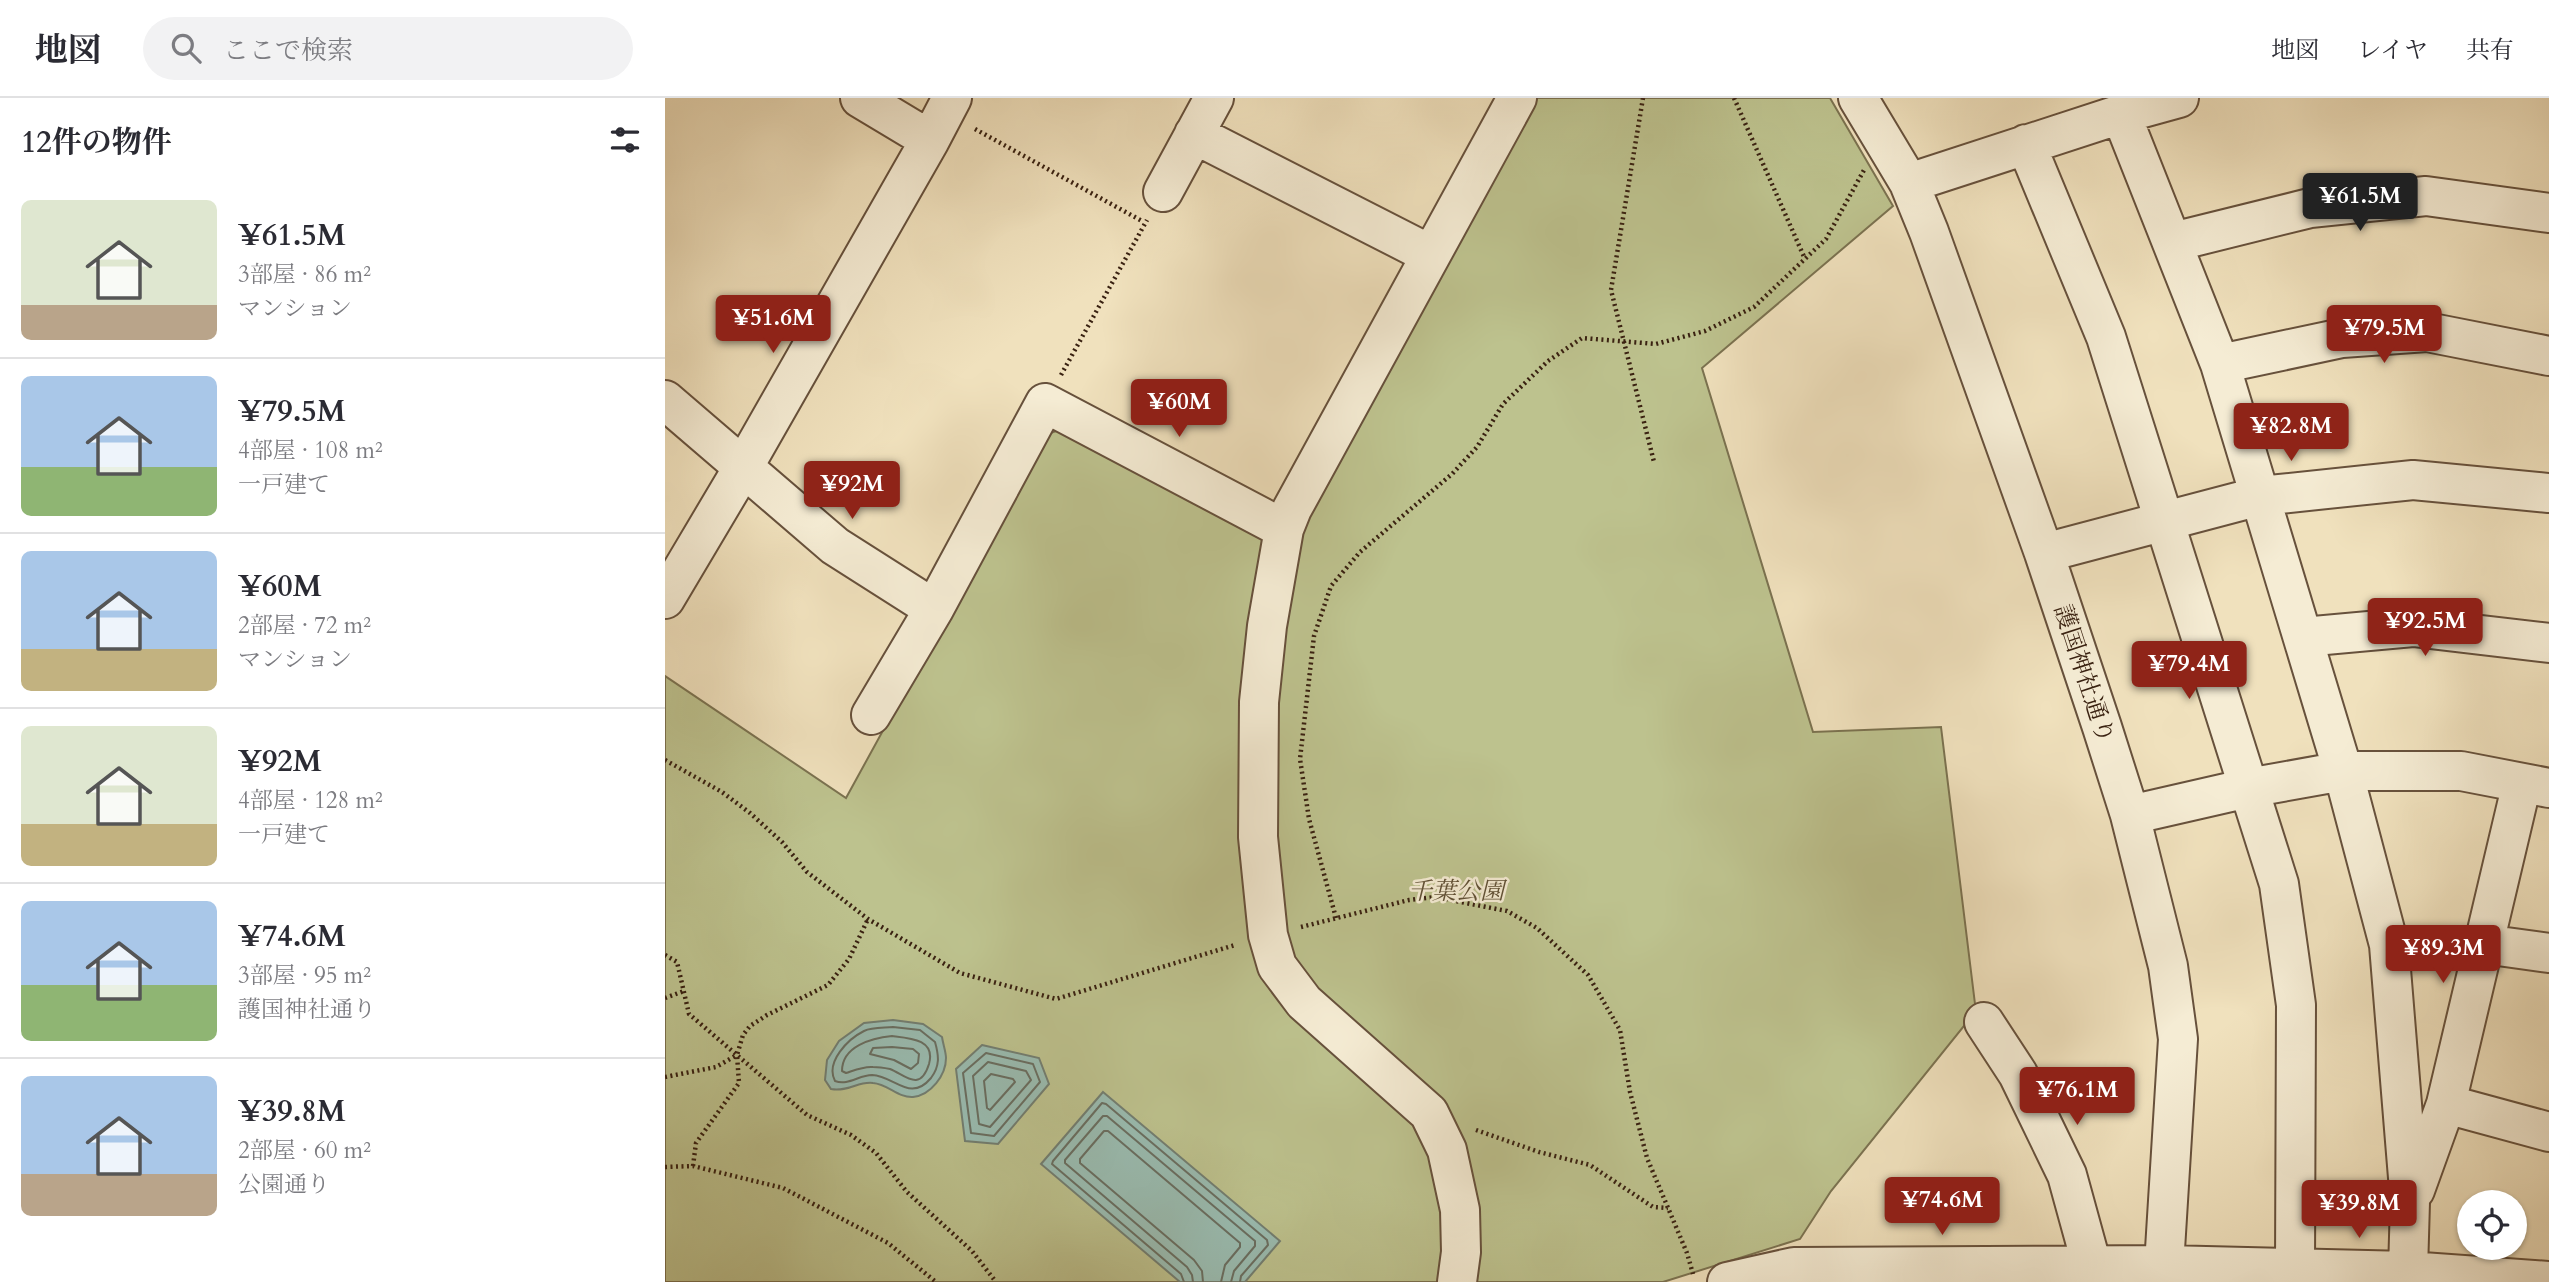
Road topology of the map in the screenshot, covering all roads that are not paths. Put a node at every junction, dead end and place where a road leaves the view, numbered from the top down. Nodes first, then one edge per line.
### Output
1 (860, 98) edge
2 (1214, 98) edge
3 (1517, 98) edge
4 (1858, 98) edge
5 (2179, 98) edge
6 (2121, 114) junction
7 (942, 117) edge
8 (1194, 134) junction
9 (2026, 144) junction
10 (1909, 183) junction
11 (1154, 208) road end
12 (2549, 213) edge
13 (2173, 242) junction
14 (1431, 255) junction
15 (2549, 356) edge
16 (2220, 364) junction
17 (665, 400) edge
18 (744, 466) junction
19 (2549, 493) edge
20 (2260, 496) junction
21 (2164, 522) junction
22 (1284, 529) junction
23 (2044, 553) junction
24 (667, 592) edge
25 (934, 609) junction
26 (2303, 637) junction
27 (2549, 643) edge
28 (871, 715) dead end
29 (2343, 771) junction
30 (2535, 785) edge
31 (2248, 788) junction
32 (2130, 815) junction
33 (2484, 944) junction
34 (2549, 953) edge
35 (1984, 1022) dead end
36 (2447, 1104) junction
37 (2549, 1132) edge
38 (2410, 1202) junction
39 (2092, 1266) junction
40 (2295, 1269) junction
41 (2408, 1271) junction
42 (2164, 1274) edge
43 (2549, 1281) edge
44 (1457, 1282) edge
45 (1727, 1282) edge

1 - 7 street
2 - 8 street
3 - 14 street
4 - 10 street, 護国神社通り
5 - 6 street
6 - 9 street
6 - 13 street
7 - 18 street
8 - 11 street
8 - 14 street
9 - 10 street
9 - 21 street
10 - 23 street, 護国神社通り
12 - 13 street
13 - 16 street
14 - 22 street
15 - 16 street
16 - 20 street
17 - 18 street
18 - 24 street
18 - 25 street
19 - 20 street
20 - 21 street
20 - 26 street
21 - 23 street
21 - 31 street
22 - 25 street
22 - 44 street
23 - 32 street, 護国神社通り
25 - 28 street
26 - 27 street
26 - 29 street
29 - 30 street
29 - 31 street
29 - 38 street
30 - 33 street
31 - 32 street
31 - 40 street
32 - 42 street, 護国神社通り
33 - 34 street
33 - 36 street
35 - 39 street
36 - 37 street
36 - 38 street
38 - 41 street
39 - 42 street
39 - 45 street
40 - 41 street
40 - 42 street
41 - 43 street

